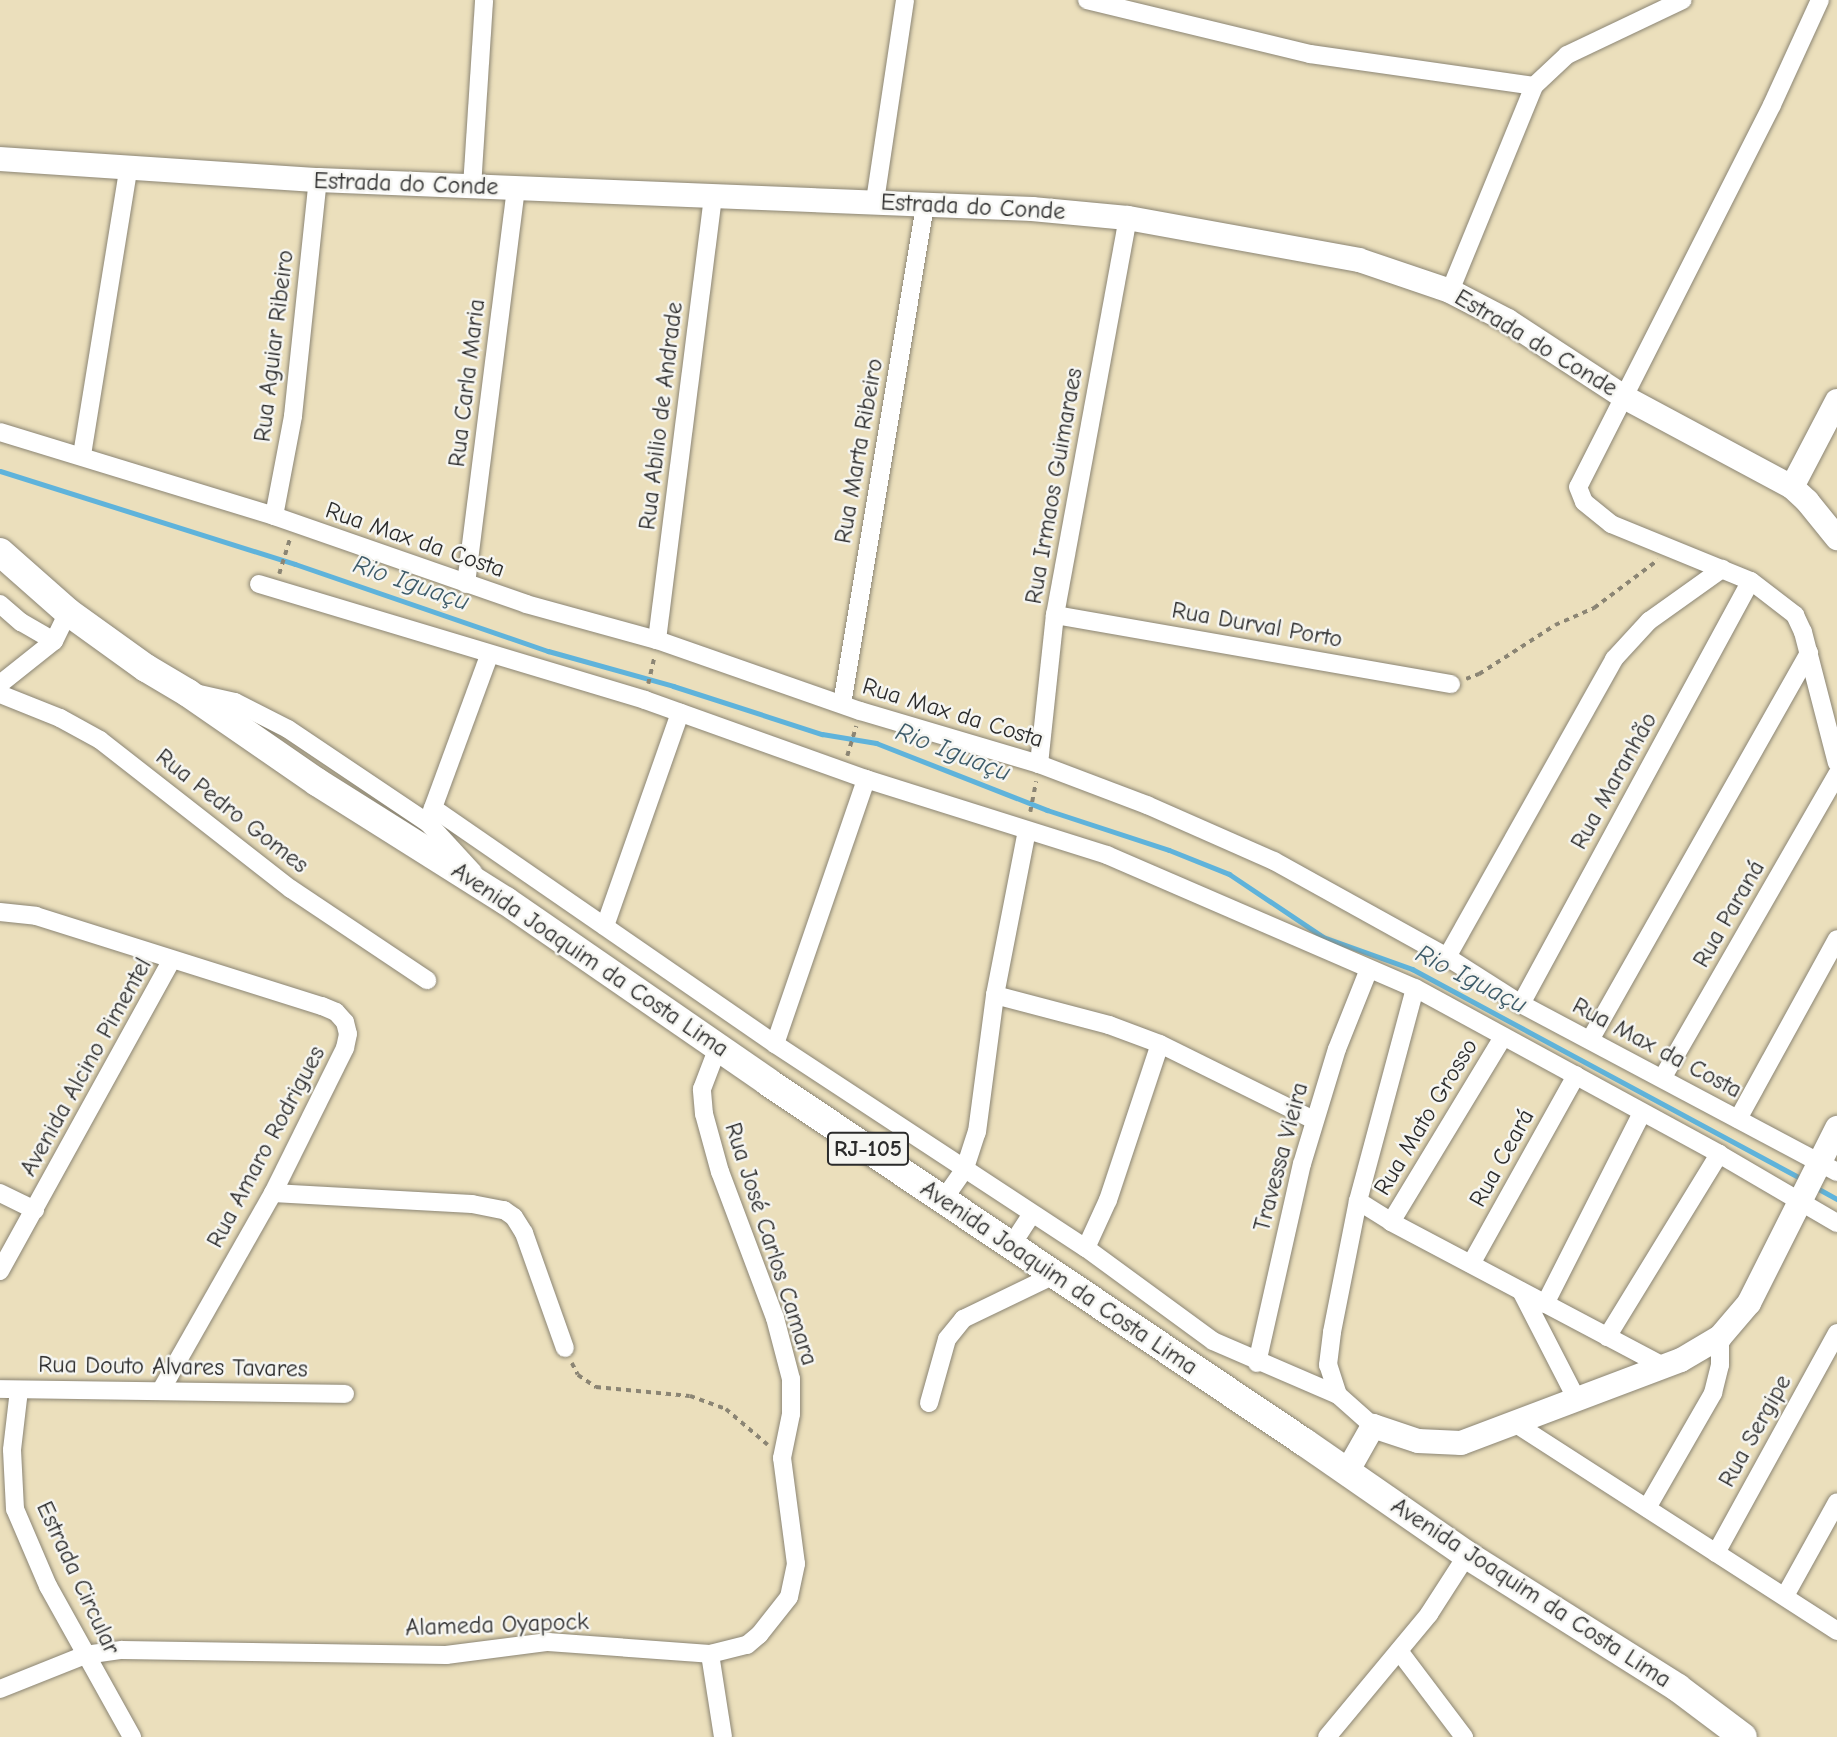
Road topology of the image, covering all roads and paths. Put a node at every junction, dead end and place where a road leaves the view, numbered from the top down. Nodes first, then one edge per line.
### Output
1 (484, 0) edge
2 (905, 0) edge
3 (1087, 0) edge
4 (1683, 0) edge
5 (1819, 0) edge
6 (1114, 4) edge
7 (1534, 86) junction
8 (0, 141) edge
9 (12, 159) edge
10 (128, 170) junction
11 (318, 180) junction
12 (472, 187) junction
13 (516, 188) junction
14 (713, 199) junction
15 (875, 201) junction
16 (925, 206) junction
17 (1128, 218) junction
18 (1451, 291) junction
19 (1624, 397) junction
20 (1837, 401) edge
21 (0, 432) edge
22 (82, 455) junction
23 (1792, 487) junction
24 (274, 516) junction
25 (291, 537) dead end
26 (1837, 538) edge
27 (1670, 550) junction
28 (0, 552) edge
29 (1722, 569) junction
30 (277, 580) dead end
31 (1751, 581) junction
32 (259, 584) dead end
33 (466, 584) junction
34 (0, 604) edge
35 (68, 612) junction
36 (1055, 615) junction
37 (54, 641) junction
38 (656, 645) junction
39 (1809, 653) junction
40 (489, 656) junction
41 (0, 684) edge
42 (1451, 684) joint
43 (647, 691) dead end
44 (188, 692) junction
45 (0, 694) edge
46 (842, 704) junction
47 (680, 713) junction
48 (858, 720) dead end
49 (845, 761) dead end
50 (1837, 763) edge
51 (1038, 768) junction
52 (1837, 775) edge
53 (866, 779) junction
54 (430, 816) junction
55 (1028, 827) junction
56 (484, 886) junction
57 (0, 912) edge
58 (605, 926) junction
59 (1837, 939) edge
60 (1447, 957) junction
61 (172, 960) junction
62 (1369, 969) junction
63 (427, 980) dead end
64 (1415, 988) junction
65 (995, 995) junction
66 (1521, 1004) junction
67 (1503, 1037) junction
68 (1590, 1040) junction
69 (775, 1044) junction
70 (1160, 1044) junction
71 (718, 1048) junction
72 (1576, 1075) junction
73 (1663, 1077) junction
74 (1643, 1113) junction
75 (1738, 1119) junction
76 (1314, 1120) junction
77 (1837, 1128) edge
78 (1719, 1154) junction
79 (1825, 1166) edge
80 (965, 1168) junction
81 (0, 1193) edge
82 (273, 1193) junction
83 (943, 1199) junction
84 (1358, 1201) junction
85 (1801, 1201) junction
86 (35, 1210) junction
87 (1032, 1213) junction
88 (1391, 1222) junction
89 (1837, 1223) edge
90 (1011, 1246) junction
91 (1086, 1248) junction
92 (1471, 1264) junction
93 (0, 1271) edge
94 (1054, 1275) junction
95 (1521, 1291) junction
96 (1545, 1304) junction
97 (1837, 1333) edge
98 (1607, 1337) junction
99 (1720, 1337) junction
100 (565, 1348) joint
101 (1257, 1363) junction
102 (1665, 1367) junction
103 (0, 1389) edge
104 (19, 1390) junction
105 (161, 1390) junction
106 (345, 1394) dead end
107 (1338, 1395) junction
108 (1577, 1400) junction
109 (929, 1403) dead end
110 (1516, 1424) junction
111 (1373, 1426) junction
112 (782, 1458) junction
113 (1347, 1472) junction
114 (1837, 1502) edge
115 (1647, 1508) junction
116 (8, 1510) edge
117 (1716, 1553) junction
118 (1466, 1555) junction
119 (1785, 1596) junction
120 (1837, 1631) edge
121 (1399, 1651) junction
122 (710, 1654) junction
123 (85, 1655) junction
124 (0, 1689) edge
125 (132, 1737) edge
126 (723, 1737) edge
127 (1327, 1737) edge
128 (1464, 1737) edge
129 (1743, 1737) edge

1 - 12 street
2 - 15 street
3 - 6 street
4 - 7 street
5 - 19 street
6 - 7 street
7 - 18 street
8 - 9 street, Estrada do Conde
9 - 10 street, Estrada do Conde
10 - 11 street, Estrada do Conde
10 - 22 street
11 - 12 street, Estrada do Conde
11 - 24 street, Rua Aguiar Ribeiro
12 - 13 street, Estrada do Conde
13 - 14 street, Estrada do Conde
13 - 33 street, Rua Carla Maria
14 - 15 street, Estrada do Conde
14 - 38 street, Rua Abilio de Andrade
15 - 16 street, Estrada do Conde
16 - 17 street, Estrada do Conde
16 - 46 street, Rua Marta Ribeiro
17 - 18 street, Estrada do Conde
17 - 36 street, Rua Irmaos Guimaraes
18 - 19 street, Estrada do Conde
19 - 23 street, Estrada do Conde
19 - 27 street
20 - 23 street
21 - 22 street, Rua Max da Costa
22 - 24 street, Rua Max da Costa
23 - 26 street, Estrada do Conde
24 - 33 street, Rua Max da Costa
25 - 30 path
27 - 29 street
27 - 42 path
28 - 35 main road, Avenida Joaquim da Costa Lima / RJ-105
29 - 31 street
29 - 60 street
31 - 39 street
31 - 66 street, Rua Maranhão
32 - 40 street
33 - 38 street, Rua Max da Costa
34 - 37 street
35 - 37 street
35 - 44 main road, Avenida Joaquim da Costa Lima / RJ-105
36 - 42 street, Rua Durval Porto
36 - 51 street, Rua Irmaos Guimaraes
37 - 41 street
38 - 43 path
38 - 46 street, Rua Max da Costa
39 - 50 street
39 - 68 street
40 - 47 street
40 - 54 street
44 - 54 street
44 - 56 main road, Avenida Joaquim da Costa Lima / RJ-105
45 - 63 street, Rua Pedro Gomes
46 - 51 street, Rua Max da Costa
47 - 53 street
47 - 58 street
48 - 49 path
51 - 55 path
51 - 60 street, Rua Max da Costa
52 - 73 street, Rua Paraná
53 - 55 street
53 - 69 street
54 - 56 street
54 - 58 street
55 - 62 street
55 - 65 street
56 - 71 main road, Avenida Joaquim da Costa Lima / RJ-105
57 - 61 street, Rua Amaro Rodrigues
58 - 69 street
59 - 75 street
60 - 66 street, Rua Max da Costa
61 - 82 street, Rua Amaro Rodrigues
61 - 86 street, Avenida Alcino Pimentel
62 - 64 street
62 - 76 street, Travessa Vieira
64 - 67 street
64 - 84 street
65 - 70 street
65 - 80 street
66 - 68 street, Rua Max da Costa
67 - 72 street
67 - 88 street, Rua Mato Grosso
68 - 73 street, Rua Max da Costa
69 - 80 street
70 - 76 street
70 - 91 street
71 - 83 main road, Avenida Joaquim da Costa Lima / RJ-105
71 - 112 street, Rua José Carlos Camara
72 - 74 street
72 - 92 street, Rua Ceará
73 - 75 street, Rua Max da Costa
74 - 78 street
74 - 96 street
75 - 79 street, Rua Max da Costa
76 - 101 street, Travessa Vieira
77 - 79 street
78 - 85 street
78 - 98 street
79 - 85 street
80 - 83 street
80 - 87 street
81 - 86 street
82 - 100 street
82 - 105 street, Rua Amaro Rodrigues
83 - 90 main road, Avenida Joaquim da Costa Lima / RJ-105
84 - 88 street
84 - 107 street
85 - 89 street
85 - 99 street
86 - 93 street, Avenida Alcino Pimentel
87 - 90 street
87 - 91 street
88 - 92 street
90 - 94 main road, Avenida Joaquim da Costa Lima / RJ-105
91 - 101 street
92 - 95 street
94 - 109 street
94 - 113 main road, Avenida Joaquim da Costa Lima / RJ-105
95 - 96 street
95 - 108 street
96 - 98 street
97 - 117 street, Rua Sergipe
98 - 102 street
99 - 102 street
99 - 115 street
100 - 112 path
101 - 107 street
102 - 108 street
103 - 104 street, Rua Douto Alvares Tavares
104 - 105 street, Rua Douto Alvares Tavares
104 - 116 street, Estrada Circular
105 - 106 street, Rua Douto Alvares Tavares
107 - 111 street
108 - 110 street
110 - 111 street
110 - 115 street
111 - 113 street
112 - 122 street, Alameda Oyapock
113 - 118 main road, Avenida Joaquim da Costa Lima / RJ-105
114 - 119 street
115 - 117 street
116 - 123 street, Estrada Circular
117 - 119 street
118 - 121 street
118 - 129 main road, Avenida Joaquim da Costa Lima / RJ-105
119 - 120 street
121 - 127 street
121 - 128 street
122 - 123 street, Alameda Oyapock
122 - 126 street
123 - 124 street, Alameda Oyapock
123 - 125 street, Estrada Circular

